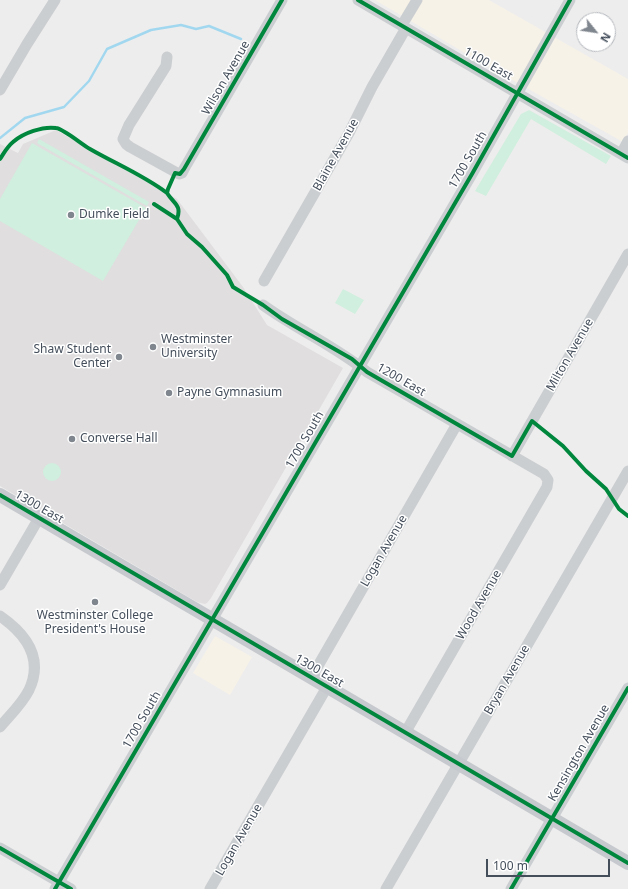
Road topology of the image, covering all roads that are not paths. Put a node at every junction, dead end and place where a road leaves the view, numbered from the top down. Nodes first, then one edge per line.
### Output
1 (55, 0) edge
2 (282, 0) edge
3 (358, 0) edge
4 (417, 0) edge
5 (570, 0) edge
6 (404, 27) junction
7 (167, 57) dead end
8 (0, 90) edge
9 (518, 93) junction
10 (628, 142) edge
11 (625, 156) edge
12 (628, 254) edge
13 (264, 281) dead end
14 (262, 304) dead end
15 (360, 366) junction
16 (457, 424) junction
17 (512, 456) junction
18 (628, 471) edge
19 (547, 477) joint
20 (0, 495) edge
21 (39, 518) junction
22 (0, 584) edge
23 (0, 616) edge
24 (212, 619) junction
25 (311, 678) junction
26 (327, 687) junction
27 (628, 688) edge
28 (0, 727) edge
29 (406, 733) junction
30 (458, 764) junction
31 (552, 818) junction
32 (0, 848) edge
33 (628, 863) edge
34 (57, 886) edge
35 (71, 889) edge
36 (210, 889) edge
37 (386, 889) edge
38 (511, 889) edge

1 - 8 street
2 - 7 street, Wilson Avenue
3 - 6 street, 1100 East
4 - 6 street, Blaine Avenue
5 - 9 street, 1700 South
6 - 9 street, 1100 East
6 - 13 street, Blaine Avenue
9 - 11 street, 1100 East
9 - 15 street, 1700 South
10 - 11 street
12 - 17 street, Milton Avenue
14 - 15 street, 1200 East
15 - 16 street, 1200 East
15 - 24 street, 1700 South
16 - 17 street, 1200 East
16 - 25 street, Logan Avenue
17 - 19 street, 1200 East
18 - 30 street, Bryan Avenue
19 - 29 street, Wood Avenue
20 - 21 main road, 1300 East
21 - 22 street
21 - 24 main road, 1300 East
23 - 28 street
24 - 25 main road, 1300 East
24 - 34 street, 1700 South
25 - 26 main road, 1300 East
26 - 29 main road, 1300 East
26 - 36 street, Logan Avenue
27 - 31 street, Kensington Avenue
29 - 30 main road, 1300 East
30 - 31 main road, 1300 East
30 - 37 street, Bryan Avenue
31 - 33 main road, 1300 East
31 - 38 street, Kensington Avenue
32 - 34 street
34 - 35 street

